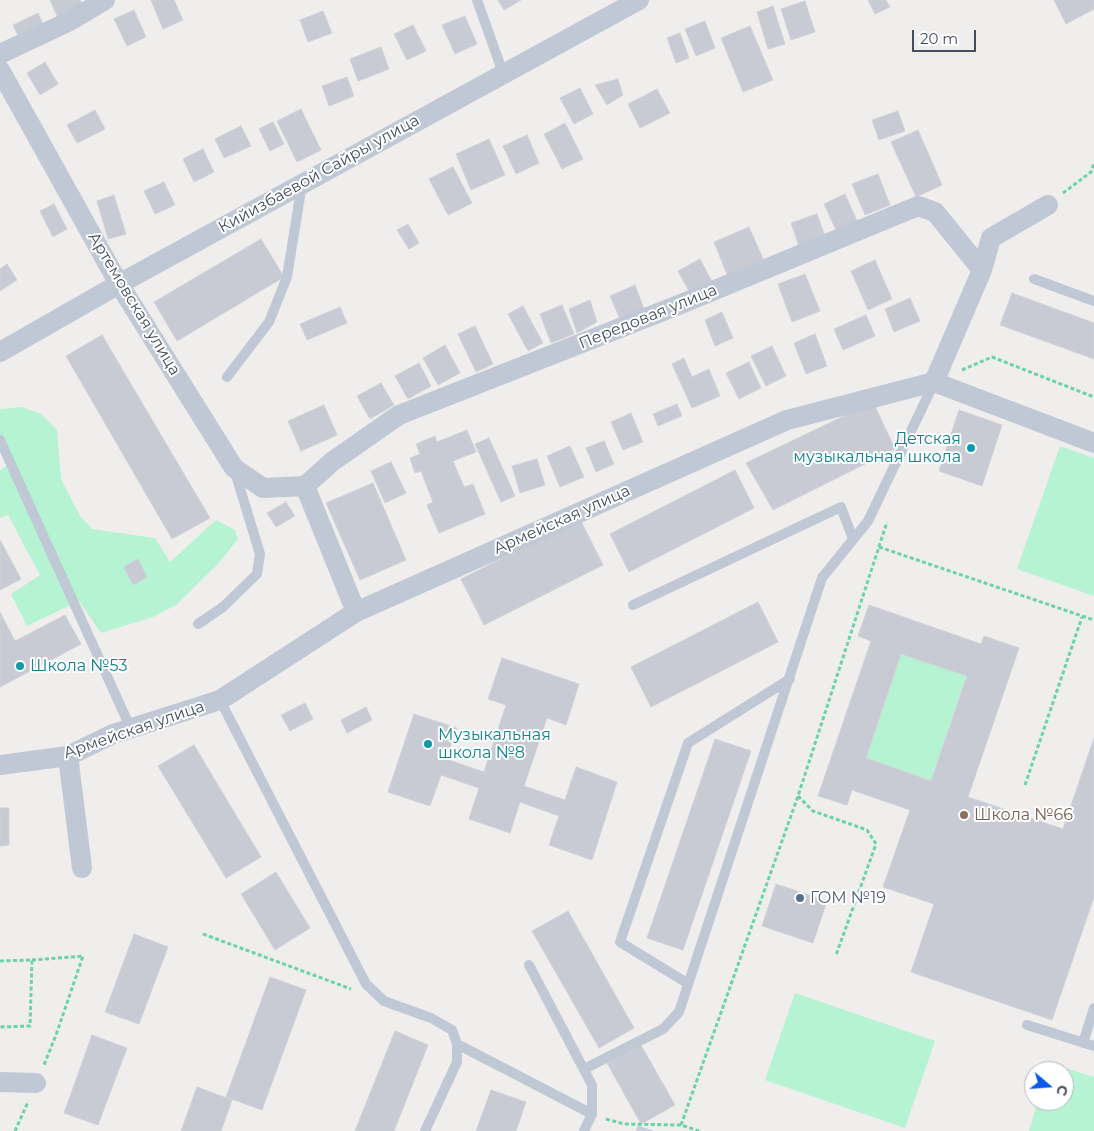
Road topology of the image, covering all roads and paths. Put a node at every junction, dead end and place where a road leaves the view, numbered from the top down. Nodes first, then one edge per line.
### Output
1 (105, 0) edge
2 (477, 0) edge
3 (639, 0) edge
4 (0, 54) edge
5 (0, 70) edge
6 (503, 73) junction
7 (1094, 163) edge
8 (302, 183) junction
9 (1048, 205) joint
10 (982, 270) junction
11 (1034, 280) dead end
12 (119, 284) junction
13 (1094, 301) edge
14 (0, 352) edge
15 (227, 377) dead end
16 (934, 382) junction
17 (1094, 397) edge
18 (0, 440) edge
19 (1094, 443) edge
20 (234, 468) junction
21 (304, 486) junction
22 (888, 519) dead end
23 (853, 539) junction
24 (879, 547) junction
25 (633, 605) dead end
26 (356, 612) junction
27 (1082, 617) junction
28 (1094, 620) edge
29 (198, 624) dead end
30 (790, 679) junction
31 (220, 700) junction
32 (131, 729) junction
33 (68, 756) junction
34 (0, 765) edge
35 (1024, 785) dead end
36 (798, 796) junction
37 (82, 868) dead end
38 (203, 934) dead end
39 (836, 955) dead end
40 (0, 960) edge
41 (32, 960) junction
42 (529, 965) dead end
43 (687, 983) junction
44 (384, 1001) junction
45 (1094, 1008) edge
46 (1027, 1025) dead end
47 (0, 1027) edge
48 (1083, 1043) junction
49 (458, 1044) junction
50 (1094, 1046) edge
51 (584, 1069) junction
52 (0, 1082) edge
53 (36, 1083) junction
54 (592, 1114) junction
55 (681, 1125) junction
56 (15, 1131) edge
57 (425, 1131) edge
58 (584, 1131) edge
59 (699, 1131) edge

1 - 4 street
2 - 6 lane
3 - 6 street, Кийизбаевой Сайры улица
5 - 12 street, Артемовская улица
6 - 8 street, Кийизбаевой Сайры улица
7 - 9 path
8 - 12 street, Кийизбаевой Сайры улица
8 - 15 lane
9 - 10 street
10 - 16 street
10 - 21 street, Передовая улица
11 - 13 lane
12 - 14 street, Кийизбаевой Сайры улица
12 - 20 street, Артемовская улица
16 - 17 path
16 - 19 street
16 - 23 lane
16 - 26 street, Армейская улица
18 - 32 lane
20 - 21 street, Артемовская улица
20 - 29 lane
21 - 26 street
22 - 24 path
23 - 25 lane
23 - 30 lane
24 - 27 path
24 - 36 path
26 - 31 street, Армейская улица
27 - 28 path
27 - 35 path
30 - 43 lane
30 - 43 lane
31 - 32 street, Армейская улица
31 - 44 lane
32 - 33 street, Армейская улица
33 - 34 street, Армейская улица
33 - 37 street
36 - 39 path
36 - 55 path
38 - 44 path
40 - 41 path
41 - 47 path
41 - 53 path
42 - 51 lane
43 - 51 lane
44 - 49 lane
45 - 48 lane
46 - 48 lane
48 - 50 lane
49 - 54 lane
49 - 57 lane
51 - 54 lane
52 - 53 street
53 - 56 path
54 - 55 path
54 - 58 lane
55 - 59 path

